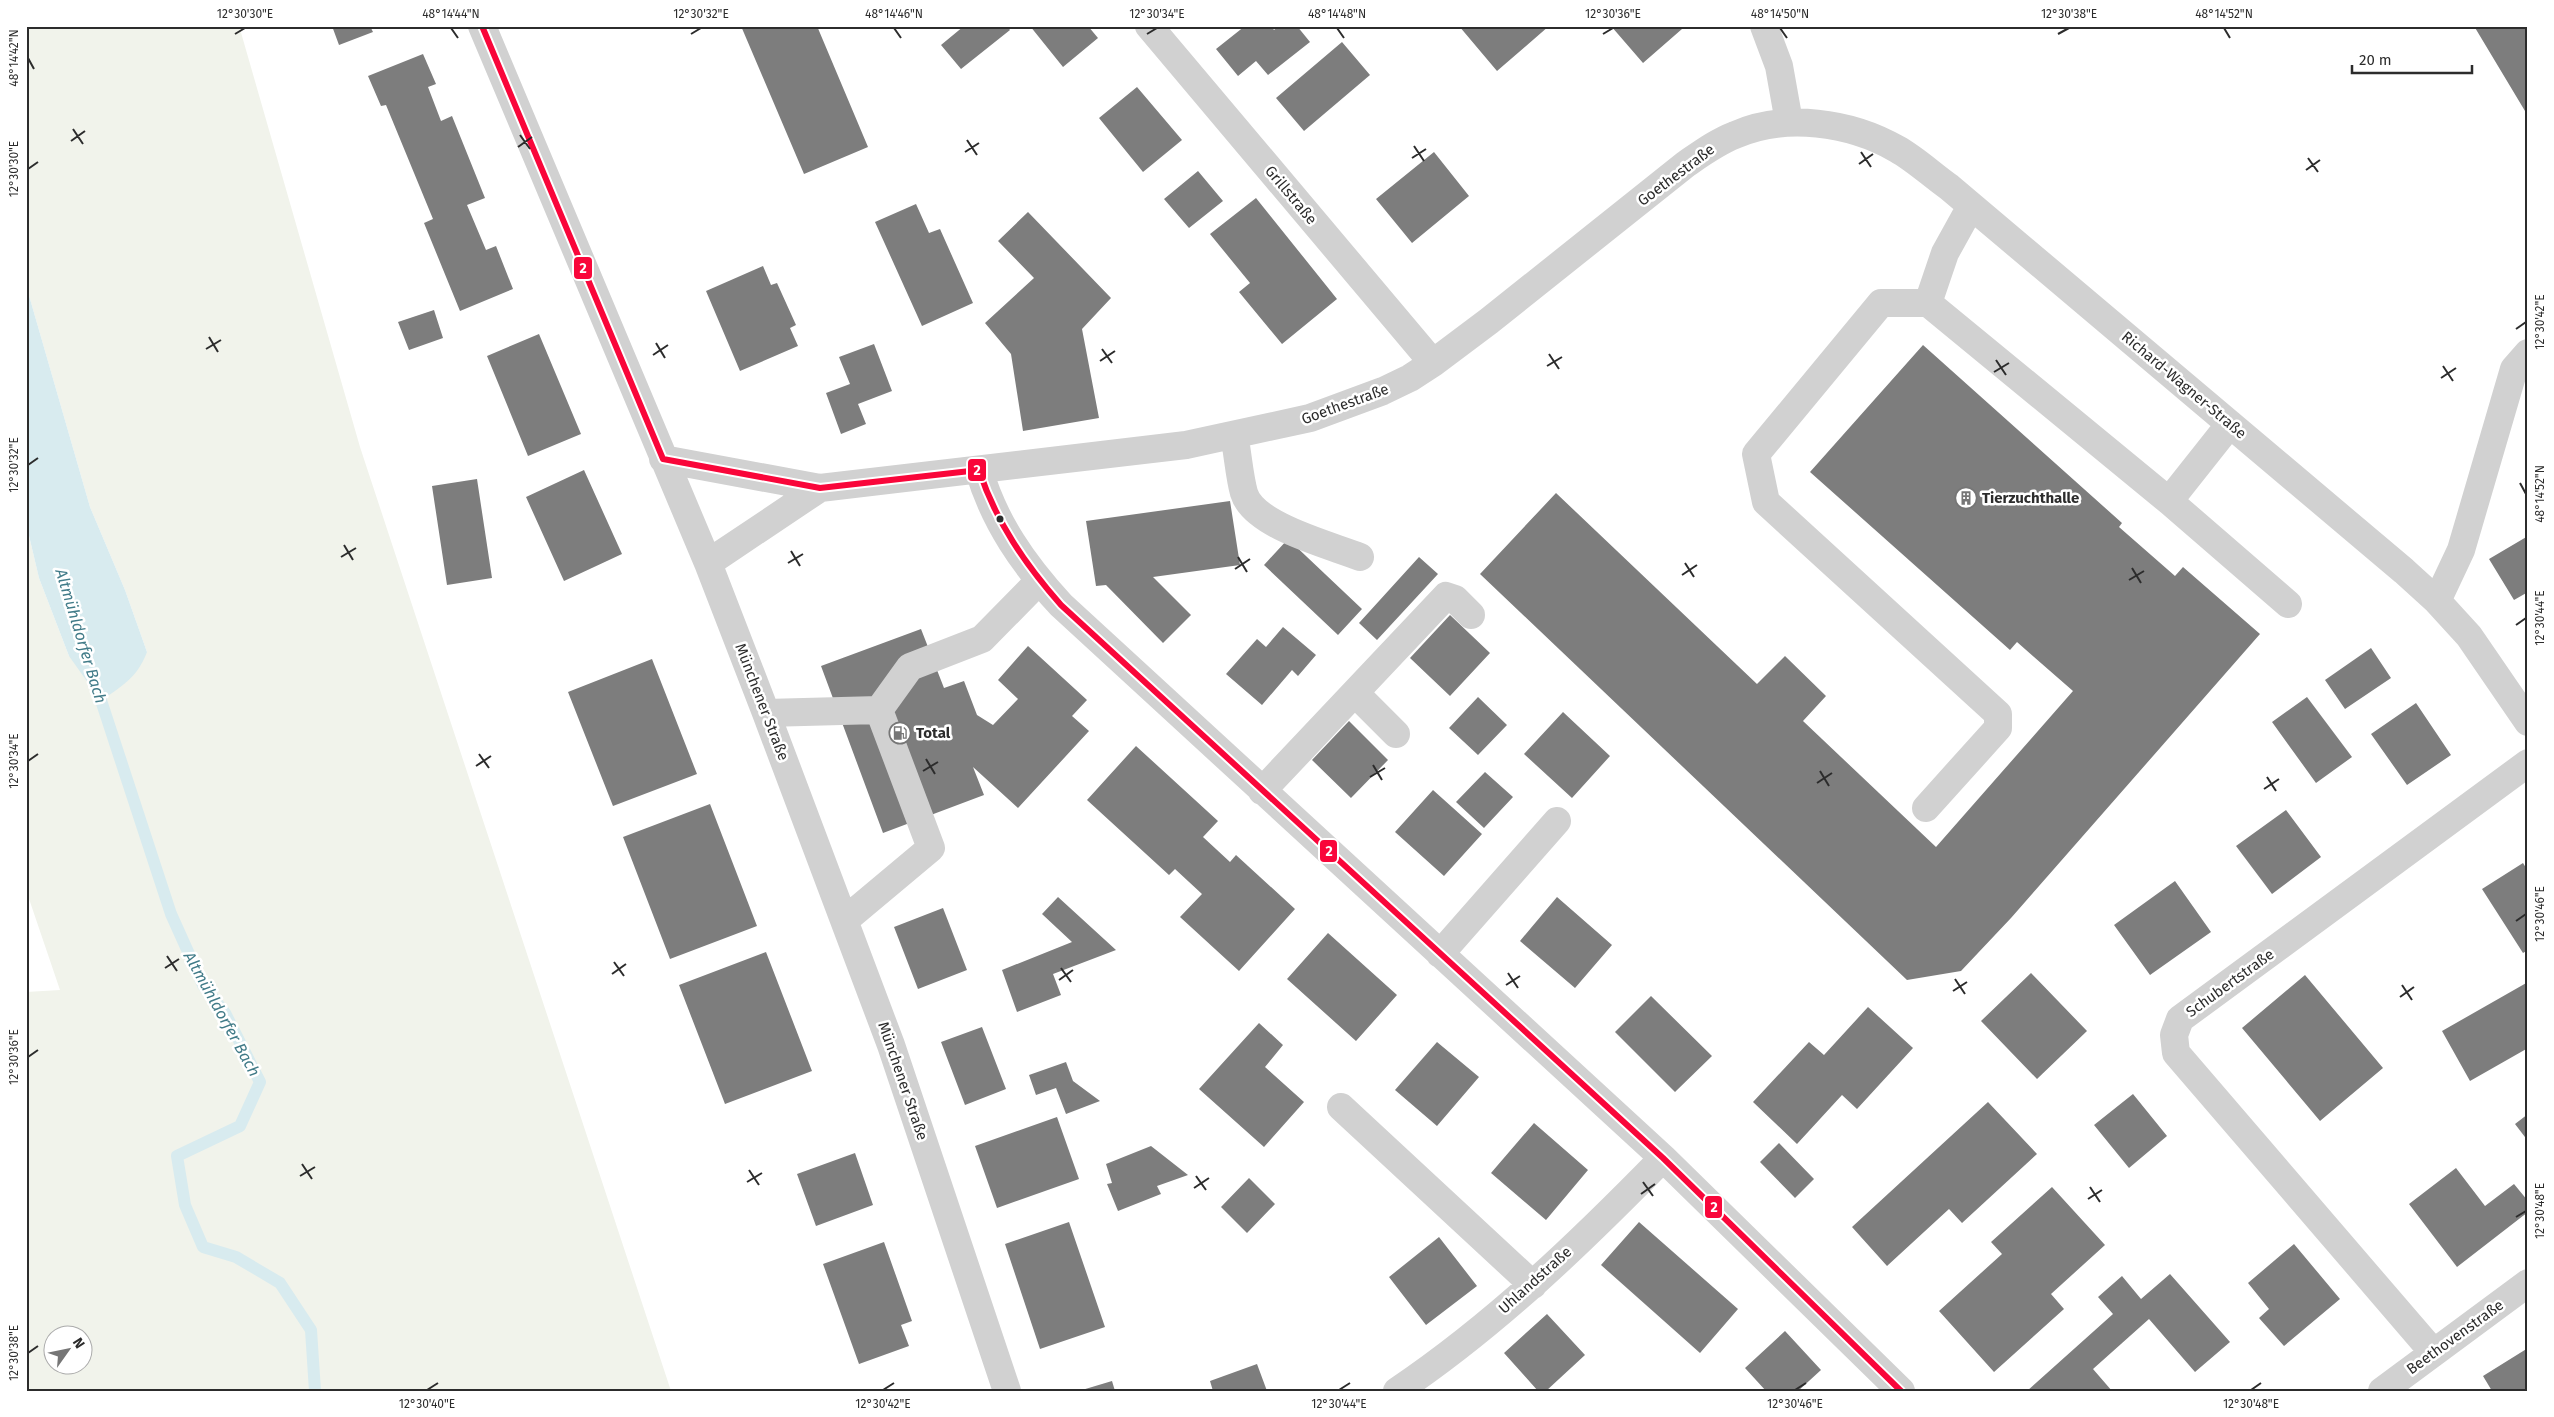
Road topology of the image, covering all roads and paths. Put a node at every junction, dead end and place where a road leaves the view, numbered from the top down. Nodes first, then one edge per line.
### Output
1 (1149, 26) edge
2 (1764, 26) edge
3 (492, 30) edge
4 (1789, 122) junction
5 (1971, 206) junction
6 (1928, 303) junction
7 (2528, 353) edge
8 (1433, 363) junction
9 (2230, 424) junction
10 (1234, 435) junction
11 (663, 459) junction
12 (978, 470) junction
13 (820, 488) junction
14 (2169, 501) junction
15 (1360, 557) dead end
16 (708, 563) junction
17 (1039, 581) junction
18 (2438, 601) junction
19 (2288, 604) dead end
20 (1471, 614) dead end
21 (1355, 693) junction
22 (879, 710) junction
23 (766, 713) junction
24 (2528, 722) edge
25 (1396, 734) dead end
26 (2528, 762) edge
27 (1262, 791) junction
28 (1926, 808) dead end
29 (1557, 821) dead end
30 (845, 920) junction
31 (1440, 954) junction
32 (1340, 1107) dead end
33 (1663, 1158) junction
34 (2528, 1283) edge
35 (1533, 1285) junction
36 (2433, 1352) junction
37 (1007, 1391) edge
38 (1397, 1391) edge
39 (1901, 1391) edge
40 (2382, 1391) edge

1 - 8 street, Grillstraße
2 - 4 street
3 - 11 street, Münchener Straße
4 - 5 street, Richard-Wagner-Straße
4 - 8 street, Goethestraße
5 - 6 street
5 - 9 street, Richard-Wagner-Straße
6 - 14 street
6 - 28 street
7 - 18 street
8 - 10 street, Goethestraße
9 - 14 street
9 - 18 street, Richard-Wagner-Straße
10 - 12 street, Goethestraße
10 - 15 street
11 - 13 street, Goethestraße
11 - 16 street, Münchener Straße
12 - 13 street, Goethestraße
12 - 17 street
13 - 16 street, Goethestraße
14 - 19 street
16 - 23 street, Münchener Straße
17 - 22 street
17 - 27 street
18 - 24 street, Richard-Wagner-Straße
20 - 21 street
21 - 25 street
21 - 27 street
22 - 23 street
22 - 30 street
23 - 30 street, Münchener Straße
26 - 36 street, Schubertstraße
27 - 31 street
29 - 31 street
30 - 37 street, Münchener Straße
31 - 33 street
32 - 35 street
33 - 35 street, Uhlandstraße
33 - 39 street
34 - 36 street, Beethovenstraße
35 - 38 street, Uhlandstraße
36 - 40 street, Beethovenstraße

